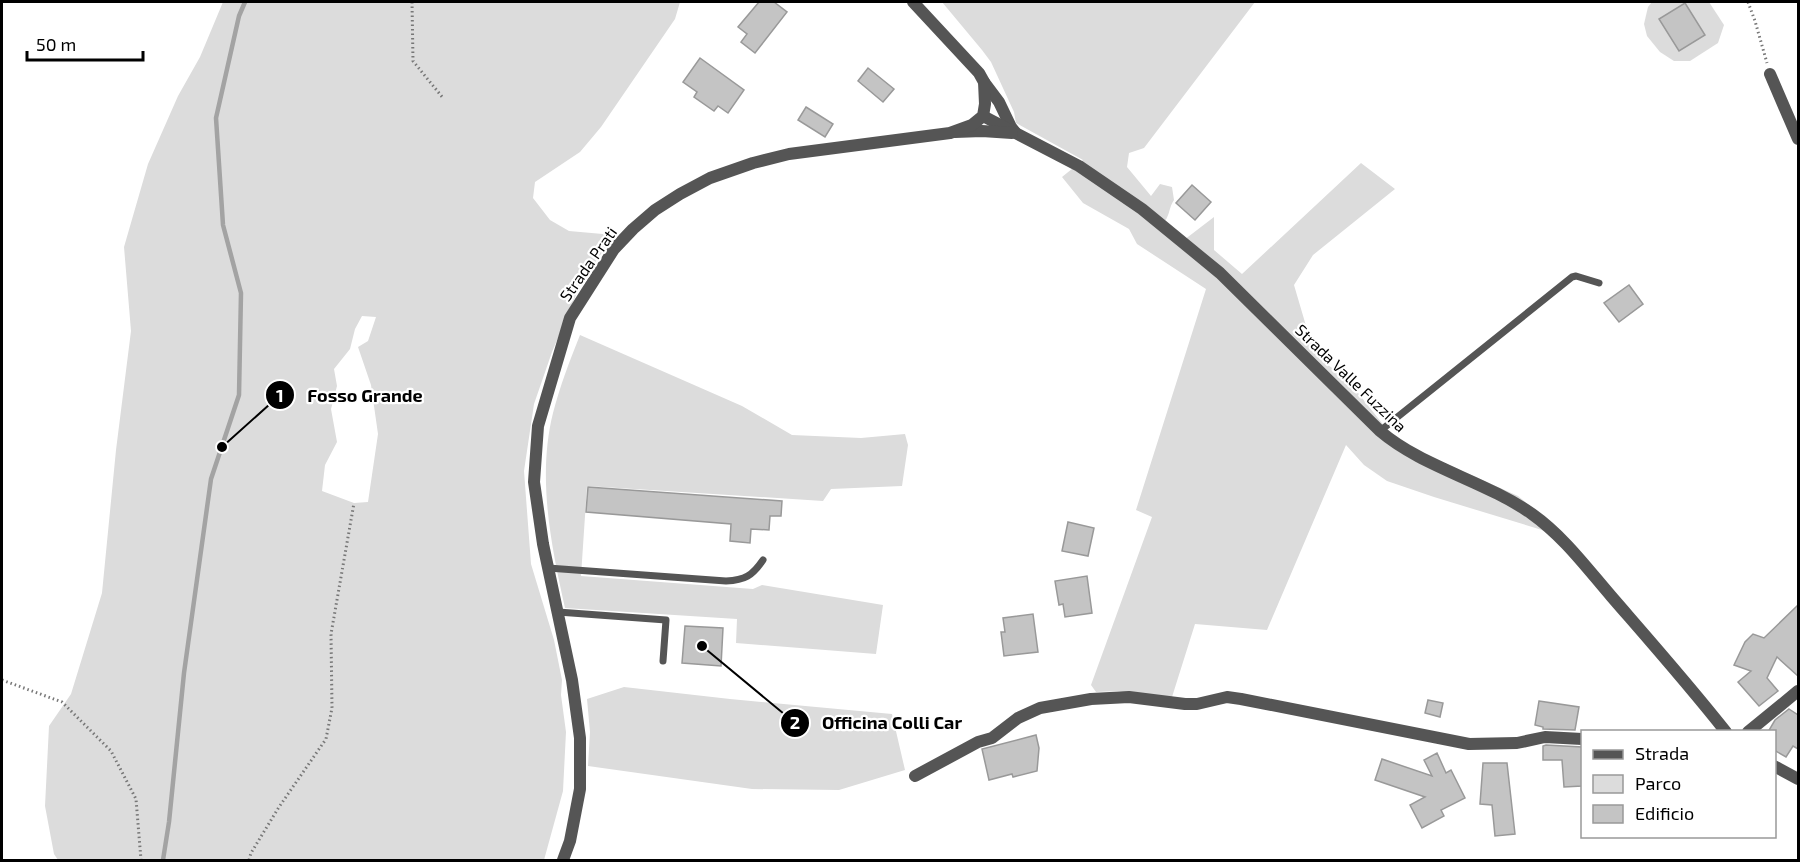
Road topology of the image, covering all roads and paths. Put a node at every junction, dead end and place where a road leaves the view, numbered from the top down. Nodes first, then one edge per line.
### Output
1 (412, 2) edge
2 (913, 2) edge
3 (1748, 2) edge
4 (1770, 74) joint
5 (984, 82) junction
6 (443, 98) dead end
7 (983, 116) junction
8 (950, 133) junction
9 (1016, 133) junction
10 (1798, 139) edge
11 (1599, 283) dead end
12 (1380, 431) junction
13 (354, 504) dead end
14 (764, 560) dead end
15 (548, 568) junction
16 (558, 612) junction
17 (663, 661) dead end
18 (2, 680) edge
19 (1798, 691) edge
20 (1724, 730) edge
21 (1750, 730) edge
22 (1581, 740) edge
23 (1776, 767) edge
24 (915, 776) dead end
25 (1798, 779) edge
26 (141, 861) edge
27 (249, 861) edge
28 (563, 861) edge

1 - 6 path
2 - 5 street
3 - 4 path
4 - 10 street
5 - 7 street
5 - 9 street
7 - 8 street, Strada Prati
7 - 9 street, Strada Valle Fuzzina
8 - 9 street, Strada Valle Fuzzina
8 - 15 street, Strada Prati
9 - 12 street, Strada Valle Fuzzina
11 - 12 lane
12 - 20 street, Strada Valle Fuzzina
13 - 27 path
14 - 15 lane
15 - 16 street, Strada Prati
16 - 17 lane
16 - 28 street, Strada Prati
18 - 26 path
19 - 21 street
22 - 24 street
23 - 25 street

